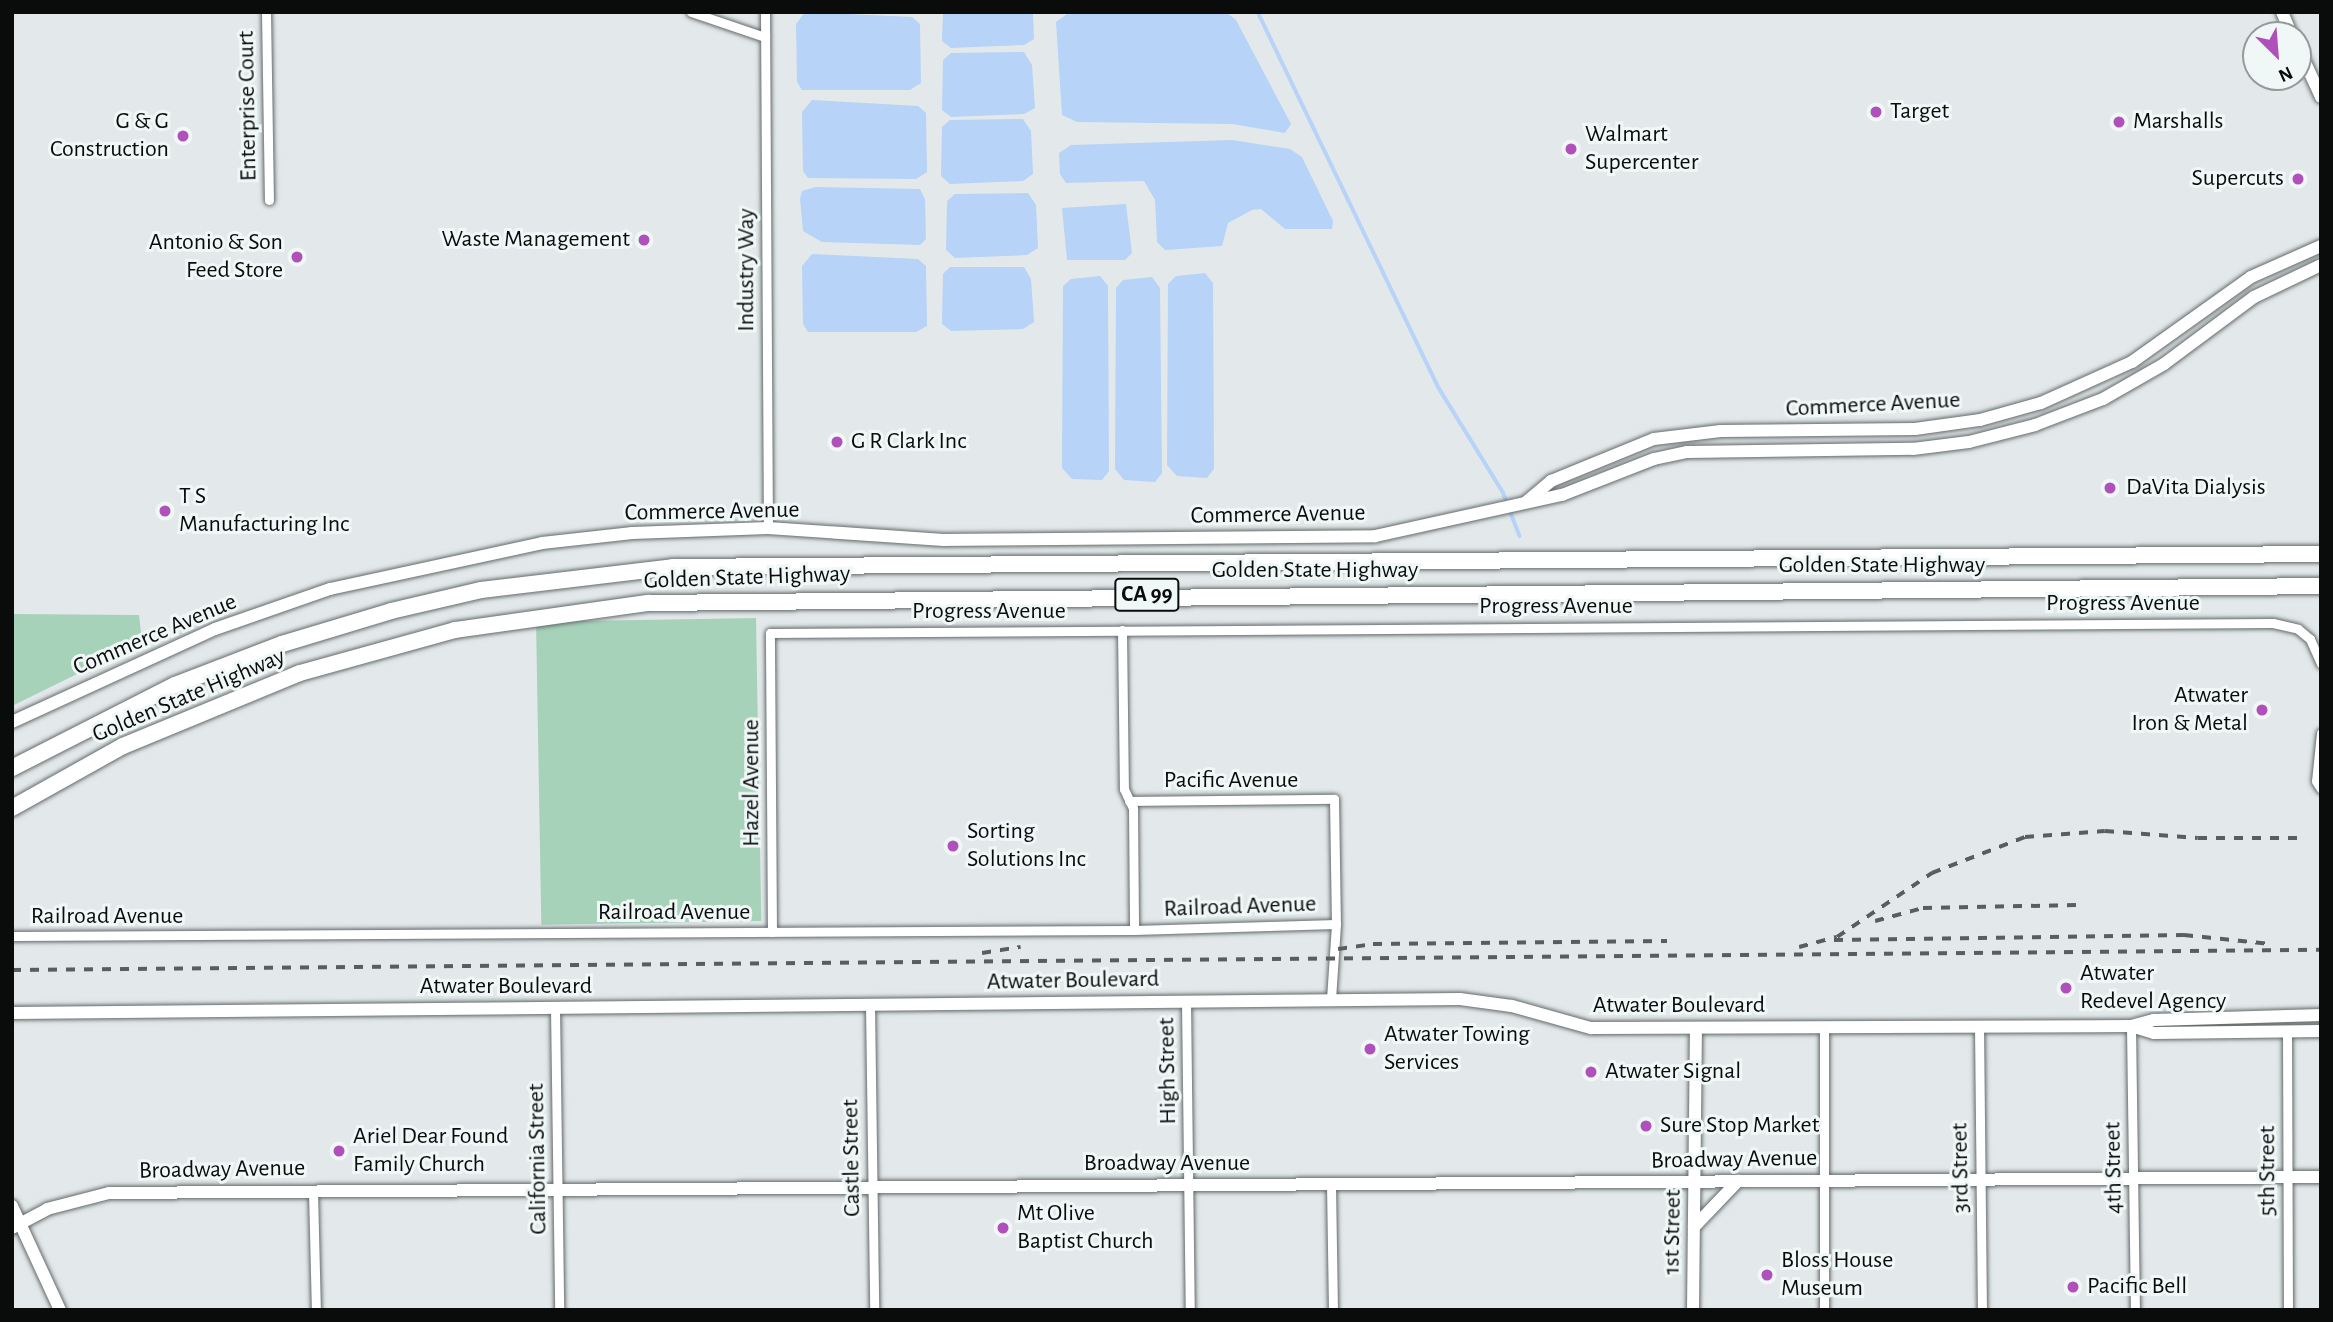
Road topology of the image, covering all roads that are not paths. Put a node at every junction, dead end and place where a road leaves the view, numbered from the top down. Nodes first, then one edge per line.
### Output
1 (266, 12) edge
2 (691, 12) edge
3 (765, 12) edge
4 (765, 37) junction
5 (2312, 77) edge
6 (2321, 97) edge
7 (269, 200) dead end
8 (2321, 246) edge
9 (2321, 265) edge
10 (1525, 502) junction
11 (768, 528) junction
12 (2321, 554) edge
13 (2321, 586) edge
14 (1122, 630) junction
15 (770, 633) joint
16 (2321, 664) edge
17 (12, 722) edge
18 (2321, 733) edge
19 (12, 768) edge
20 (2318, 785) edge
21 (1129, 800) junction
22 (12, 808) edge
23 (1336, 924) junction
24 (1134, 930) junction
25 (772, 932) junction
26 (12, 936) edge
27 (1331, 1000) junction
28 (1186, 1001) junction
29 (870, 1005) junction
30 (555, 1008) junction
31 (12, 1013) edge
32 (2321, 1015) edge
33 (1979, 1026) junction
34 (2131, 1026) junction
35 (1824, 1027) junction
36 (1696, 1028) junction
37 (2321, 1031) edge
38 (2287, 1032) junction
39 (2286, 1177) junction
40 (2321, 1177) edge
41 (2134, 1178) junction
42 (1981, 1179) junction
43 (1824, 1180) junction
44 (1694, 1181) junction
45 (1738, 1181) junction
46 (1189, 1184) junction
47 (1331, 1184) junction
48 (872, 1186) junction
49 (558, 1188) junction
50 (313, 1191) junction
51 (12, 1206) edge
52 (16, 1226) edge
53 (1694, 1227) junction
54 (60, 1310) edge
55 (316, 1310) edge
56 (559, 1310) edge
57 (874, 1310) edge
58 (1190, 1310) edge
59 (1333, 1310) edge
60 (1693, 1310) edge
61 (1824, 1310) edge
62 (1982, 1310) edge
63 (2135, 1310) edge
64 (2288, 1310) edge

1 - 7 street, Enterprise Court
2 - 4 street
3 - 4 street, Industry Way
4 - 11 street, Industry Way
5 - 6 street
8 - 10 street, Commerce Avenue
9 - 10 street, Commerce Avenue
10 - 11 street, Commerce Avenue
11 - 17 street, Commerce Avenue
12 - 19 highway, Golden State Highway / CA 99
13 - 22 highway, Golden State Highway / CA 99
14 - 15 street, Progress Avenue
14 - 16 street, Progress Avenue
14 - 21 street
15 - 25 street, Hazel Avenue
18 - 20 street
21 - 23 street, Pacific Avenue
21 - 24 street
23 - 24 street, Railroad Avenue
23 - 27 street
24 - 25 street, Railroad Avenue
25 - 26 street, Railroad Avenue
27 - 28 street, Atwater Boulevard
27 - 36 street, Atwater Boulevard
28 - 29 street, Atwater Boulevard
28 - 46 street, High Street
29 - 30 street, Atwater Boulevard
29 - 48 street, Castle Street
30 - 31 street, Atwater Boulevard
30 - 49 street, California Street
32 - 34 street, Atwater Boulevard
33 - 34 street, Atwater Boulevard
33 - 35 street, Atwater Boulevard
33 - 42 street, 3rd Street
34 - 38 street, Atwater Boulevard
34 - 41 street, 4th Street
35 - 36 street, Atwater Boulevard
35 - 43 street
36 - 44 street, 1st Street
37 - 38 street, Atwater Boulevard
38 - 39 street, 5th Street
39 - 40 street, Broadway Avenue
39 - 41 street, Broadway Avenue
39 - 64 street, 5th Street
41 - 42 street, Broadway Avenue
41 - 63 street, 4th Street
42 - 43 street, Broadway Avenue
42 - 62 street, 3rd Street
43 - 45 street, Broadway Avenue
43 - 61 street
44 - 45 street, Broadway Avenue
44 - 47 street, Broadway Avenue
44 - 53 street, 1st Street
45 - 53 street
46 - 47 street, Broadway Avenue
46 - 48 street, Broadway Avenue
46 - 58 street, High Street
47 - 59 street
48 - 49 street, Broadway Avenue
48 - 57 street, Castle Street
49 - 50 street, Broadway Avenue
49 - 56 street, California Street
50 - 52 street, Broadway Avenue
50 - 55 street
51 - 52 street
52 - 54 street
53 - 60 street, 1st Street

